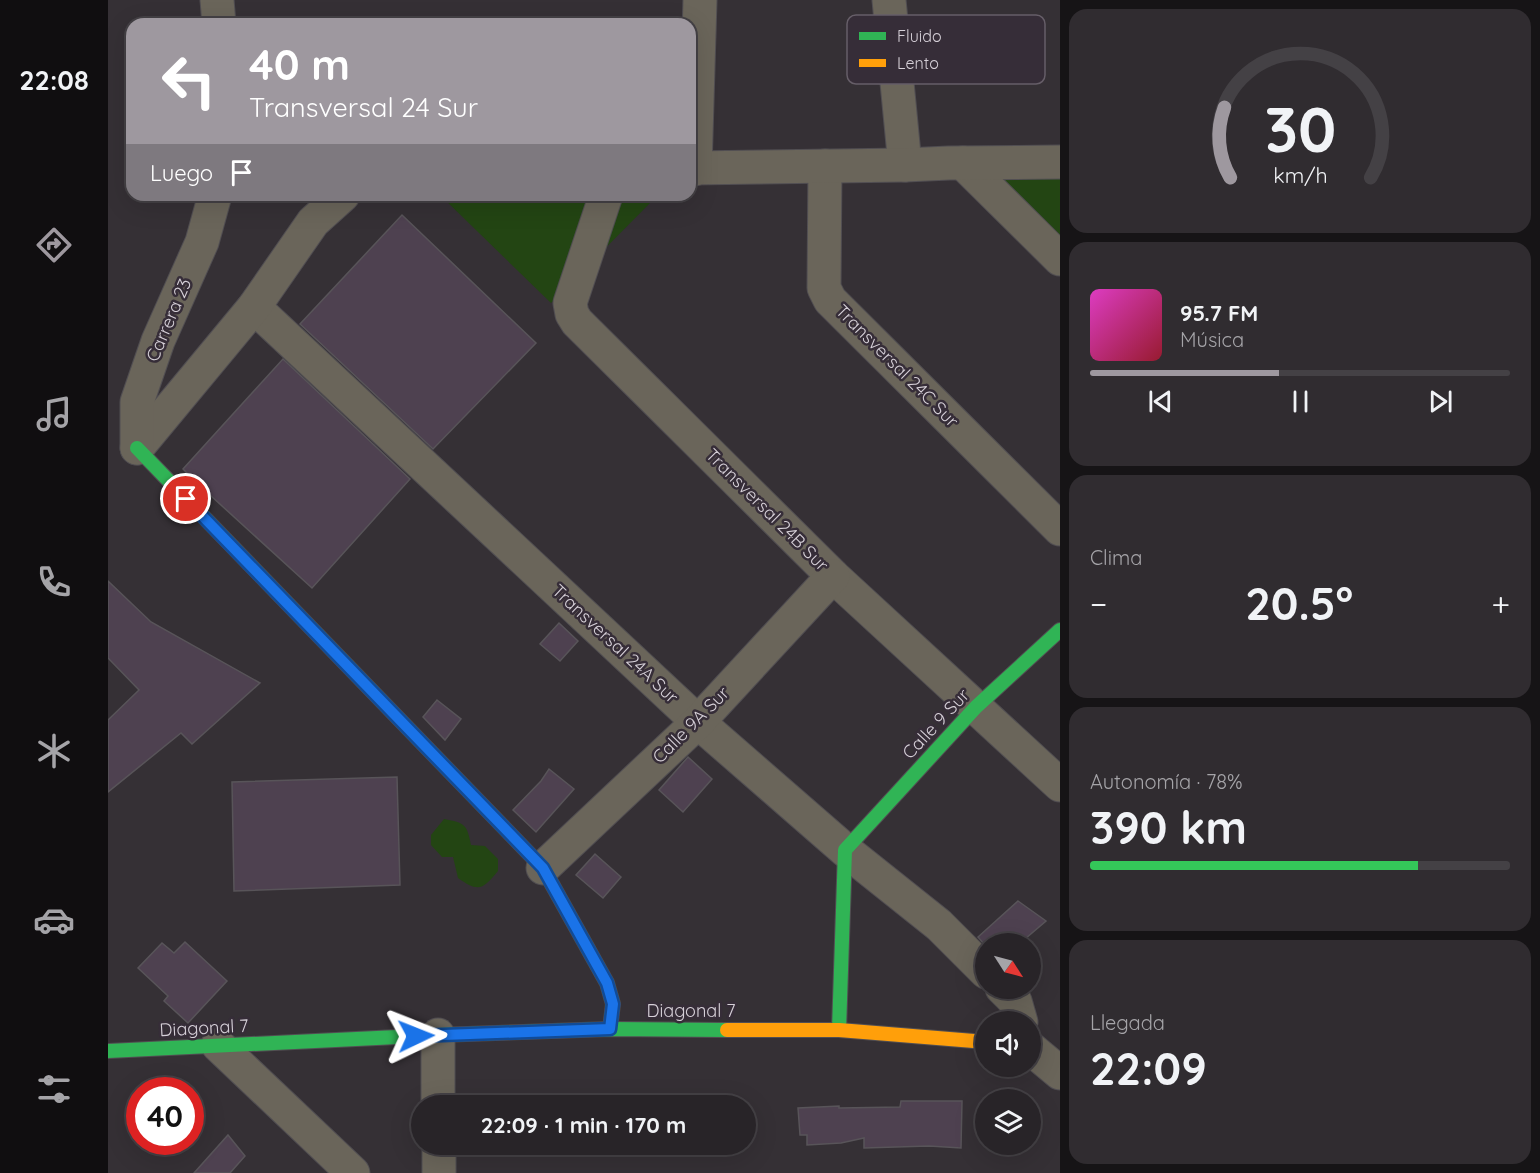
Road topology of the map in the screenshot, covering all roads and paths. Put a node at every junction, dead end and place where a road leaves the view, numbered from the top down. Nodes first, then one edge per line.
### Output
1 (217, 0) edge
2 (700, 0) edge
3 (889, 0) edge
4 (890, 15) edge
5 (218, 18) edge
6 (696, 84) edge
7 (897, 84) edge
8 (1060, 162) edge
9 (963, 163) junction
10 (905, 165) junction
11 (825, 166) junction
12 (696, 169) edge
13 (213, 201) edge
14 (336, 201) edge
15 (604, 201) edge
16 (1060, 259) edge
17 (254, 307) junction
18 (137, 448) junction
19 (1060, 529) edge
20 (833, 576) junction
21 (1060, 630) edge
22 (976, 706) junction
23 (698, 722) junction
24 (1060, 785) edge
25 (845, 850) junction
26 (543, 868) junction
27 (975, 961) edge
28 (610, 1029) junction
29 (839, 1030) junction
30 (438, 1035) junction
31 (975, 1041) edge
32 (218, 1045) junction
33 (108, 1051) edge
34 (1041, 1057) edge
35 (1060, 1073) edge
36 (438, 1095) edge
37 (438, 1155) edge
38 (353, 1173) edge
39 (439, 1173) edge

1 - 5 street
2 - 6 street
3 - 4 street
7 - 10 street
8 - 9 street
9 - 10 street
9 - 16 street
10 - 11 street
11 - 12 street
11 - 19 street, Transversal 24C Sur
13 - 18 street, Carrera 23
14 - 17 street
15 - 20 street, Transversal 24B Sur
17 - 18 street
17 - 23 street, Transversal 24A Sur
18 - 26 street
20 - 22 street, Transversal 24B Sur
20 - 23 street, Calle 9A Sur
21 - 22 street, Calle 9 Sur
22 - 24 street, Transversal 24B Sur
22 - 25 street, Calle 9 Sur
23 - 25 street, Transversal 24A Sur
23 - 26 street, Calle 9A Sur
25 - 27 street, Transversal 24A Sur
25 - 29 street
26 - 28 street
28 - 29 street, Diagonal 7
28 - 30 street, Diagonal 7
29 - 31 street, Diagonal 7
30 - 32 street, Diagonal 7
30 - 36 street
32 - 33 street, Diagonal 7
32 - 38 street
34 - 35 street
37 - 39 street

